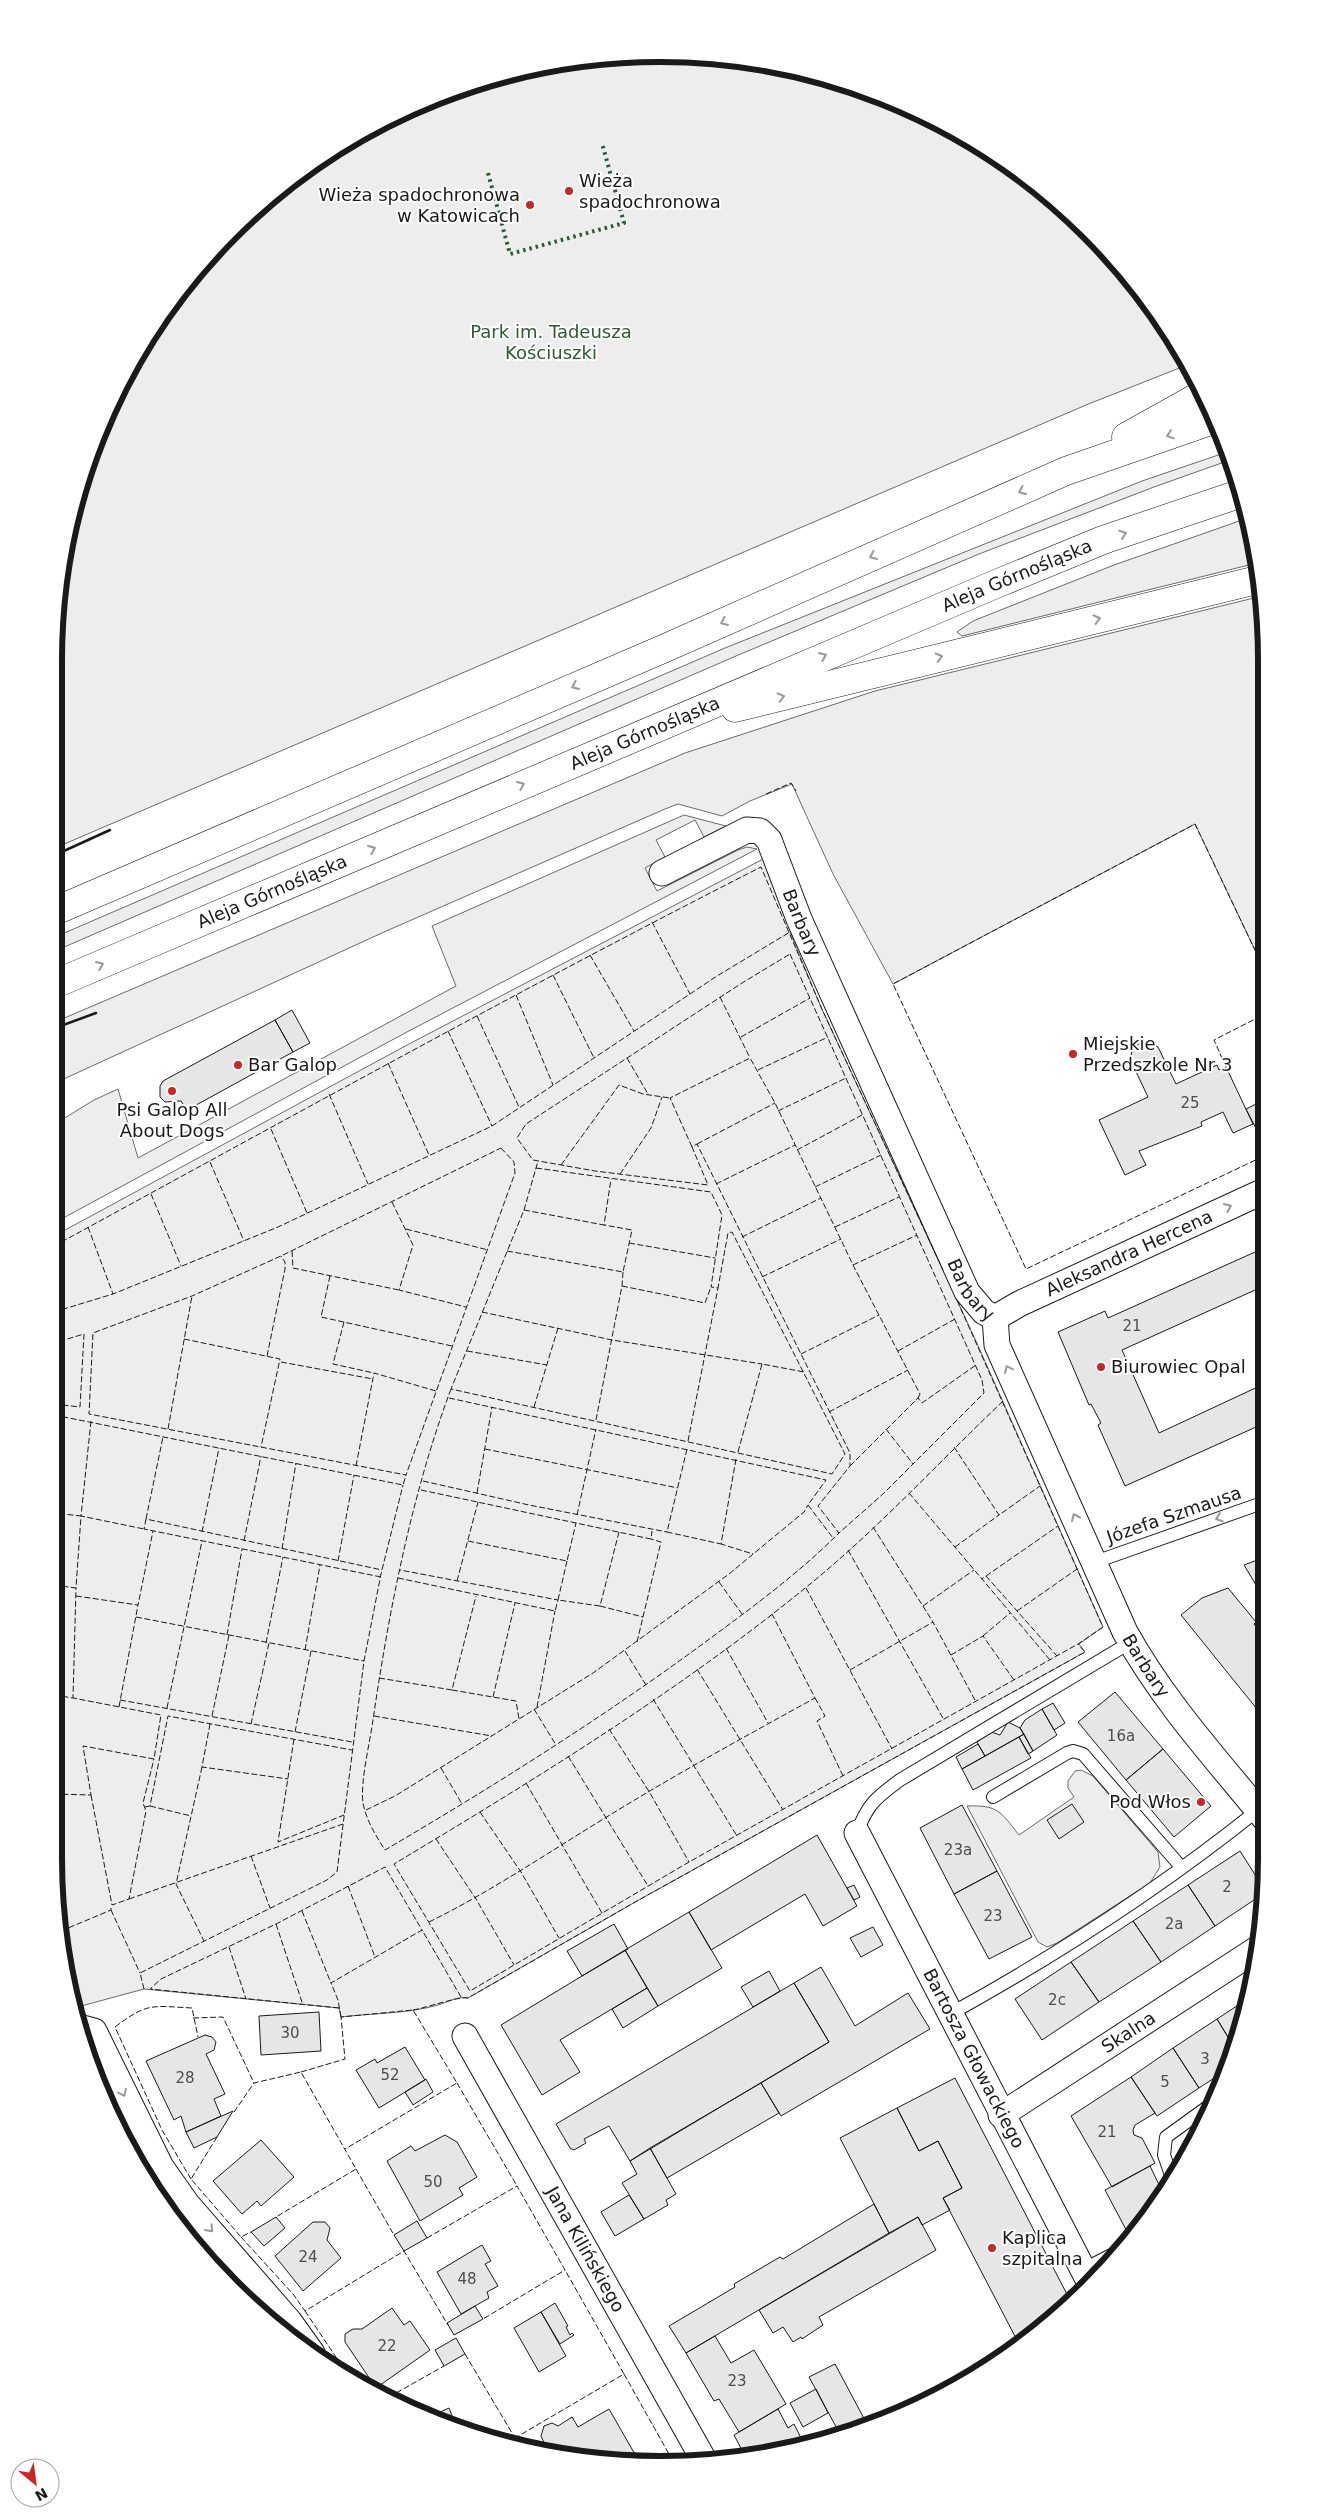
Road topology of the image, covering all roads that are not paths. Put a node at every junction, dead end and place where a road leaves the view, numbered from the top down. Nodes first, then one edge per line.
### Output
1 (1197, 397) edge
2 (1208, 422) edge
3 (1066, 471) junction
4 (1235, 495) edge
5 (1253, 581) edge
6 (649, 730) junction
7 (662, 873) dead end
8 (62, 908) edge
9 (62, 981) edge
10 (1258, 1194) edge
11 (995, 1318) junction
12 (1258, 1504) edge
13 (1095, 1562) junction
14 (1131, 1642) junction
15 (993, 1797) dead end
16 (1258, 1810) edge
17 (1258, 1818) edge
18 (857, 1832) joint
19 (1182, 1868) junction
20 (1250, 1954) edge
21 (950, 2014) junction
22 (88, 2029) edge
23 (466, 2036) dead end
24 (1202, 2111) edge
25 (1001, 2114) junction
26 (1169, 2171) edge
27 (1086, 2277) edge
28 (298, 2333) edge
29 (700, 2454) edge

1 - 3 highway
2 -> 3 highway
3 -> 8 highway
6 -> 4 highway, Aleja Górnośląska
6 -> 5 highway
9 -> 6 highway, Aleja Górnośląska
7 - 11 street, Barbary
11 -> 10 street, Aleksandra Hercena
13 -> 11 street, Barbary
12 -> 13 lane, Józefa Szmausa
13 - 14 street, Barbary
14 - 16 street, Barbary
14 - 18 lane
15 - 19 lane
17 - 19 lane
18 - 21 street, Bartosza Głowackiego
19 - 21 lane
20 - 25 street, Skalna
21 - 25 street, Bartosza Głowackiego
22 -> 28 street
23 - 29 street, Jana Kilińskiego
24 - 26 lane
25 - 27 street, Bartosza Głowackiego

